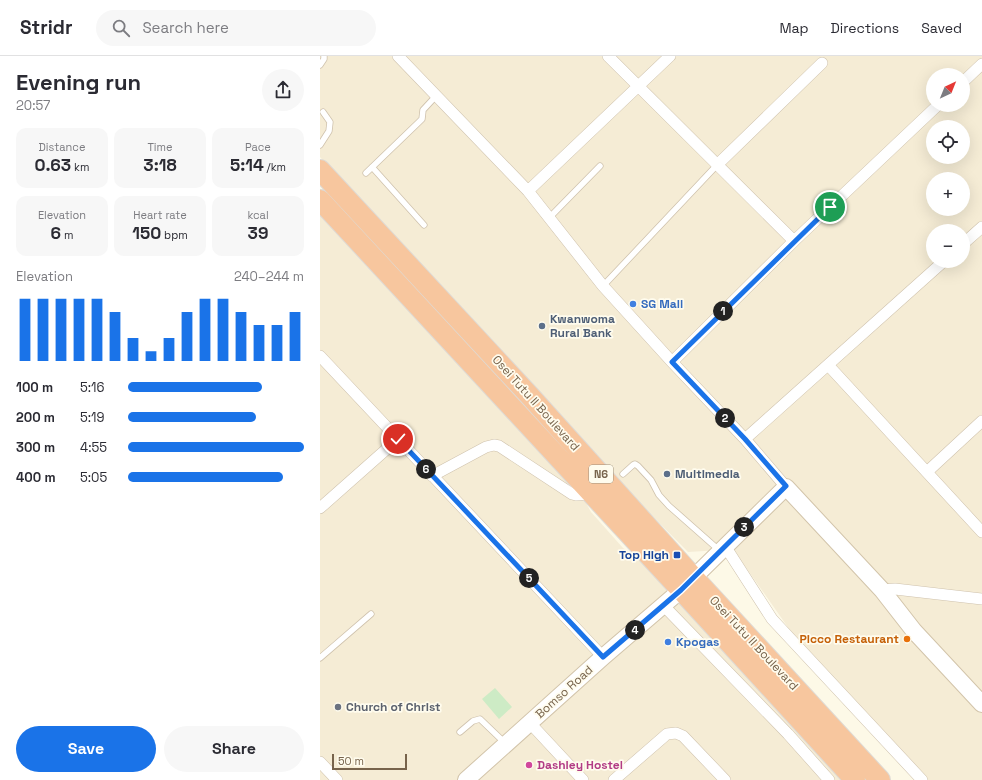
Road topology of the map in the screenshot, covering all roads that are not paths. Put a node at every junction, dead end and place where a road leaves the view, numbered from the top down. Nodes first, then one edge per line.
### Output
1 (324, 56) edge
2 (398, 56) edge
3 (608, 56) edge
4 (670, 56) edge
5 (822, 63) dead end
6 (982, 64) edge
7 (320, 65) edge
8 (970, 75) edge
9 (637, 86) junction
10 (436, 96) junction
11 (323, 112) dead end
12 (931, 112) edge
13 (320, 145) edge
14 (718, 164) junction
15 (600, 166) dead end
16 (372, 167) junction
17 (320, 170) edge
18 (366, 173) dead end
19 (528, 191) junction
20 (320, 200) edge
21 (549, 218) junction
22 (424, 226) dead end
23 (982, 227) edge
24 (970, 238) edge
25 (794, 241) junction
26 (936, 268) edge
27 (603, 286) junction
28 (320, 356) edge
29 (672, 362) junction
30 (828, 365) junction
31 (982, 421) edge
32 (398, 439) junction
33 (745, 439) junction
34 (928, 471) junction
35 (623, 474) dead end
36 (432, 476) junction
37 (786, 486) junction
38 (593, 494) junction
39 (320, 508) edge
40 (982, 532) edge
41 (723, 549) junction
42 (687, 584) junction
43 (882, 590) junction
44 (982, 599) edge
45 (664, 605) junction
46 (371, 614) dead end
47 (603, 657) junction
48 (320, 658) edge
49 (982, 704) edge
50 (530, 723) junction
51 (460, 732) dead end
52 (506, 744) junction
53 (320, 762) edge
54 (337, 780) edge
55 (466, 780) edge
56 (583, 780) edge
57 (614, 780) edge
58 (725, 780) edge
59 (829, 780) edge
60 (855, 780) edge
61 (880, 780) edge
62 (922, 780) edge

1 - 7 lane
2 - 10 street
3 - 9 street
4 - 9 street
5 - 14 street
6 - 8 street
9 - 14 street
9 - 19 street
10 - 16 lane
10 - 19 street
11 - 13 lane
12 - 25 street
14 - 25 street
14 - 27 lane
15 - 21 lane
16 - 18 lane
16 - 22 lane
17 - 42 highway, Osei Tutu II Boulevard / N6
19 - 21 street
20 - 38 highway, Osei Tutu II Boulevard / N6
21 - 27 street
23 - 24 street
25 - 29 street
26 - 30 street
27 - 29 street
28 - 32 street
29 - 33 street
30 - 33 street
30 - 34 street
31 - 34 street
32 - 36 street
32 - 39 street
33 - 37 street
34 - 40 street
35 - 41 lane
36 - 38 street
36 - 47 street
37 - 41 street, Bomso Road
37 - 43 street
38 - 42 highway, Osei Tutu II Boulevard / N6
41 - 42 street, Bomso Road
41 - 62 street
42 - 45 street, Bomso Road
42 - 60 highway, Osei Tutu II Boulevard / N6
42 - 61 highway, Osei Tutu II Boulevard / N6
43 - 44 street
43 - 49 street
45 - 47 street, Bomso Road
45 - 59 street
46 - 48 lane
47 - 50 street, Bomso Road
50 - 52 street, Bomso Road
50 - 56 street
51 - 52 lane
52 - 55 street, Bomso Road
53 - 54 street
57 - 58 street

